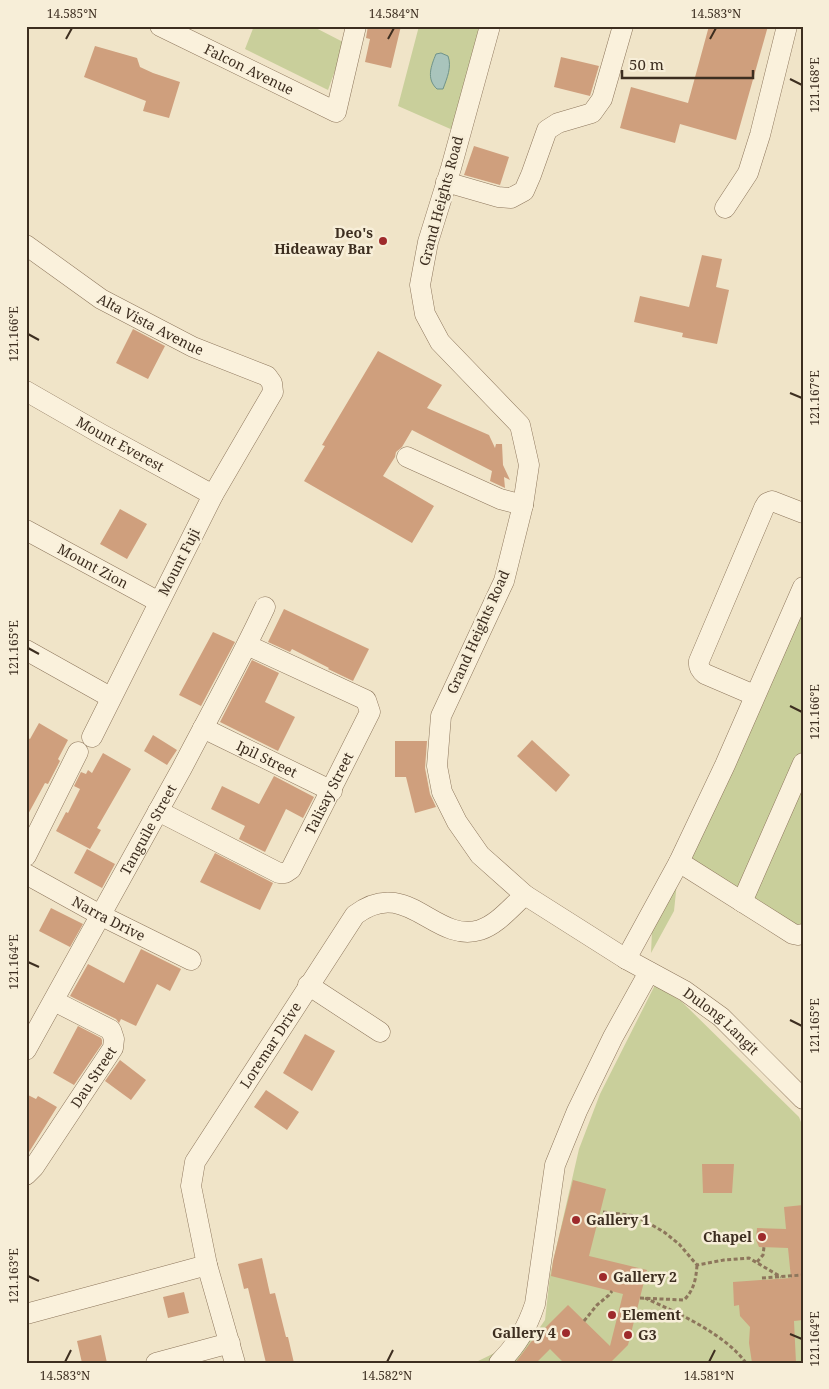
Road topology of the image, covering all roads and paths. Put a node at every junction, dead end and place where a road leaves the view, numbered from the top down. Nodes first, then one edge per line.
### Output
1 (160, 26) edge
2 (490, 26) edge
3 (623, 26) edge
4 (787, 26) edge
5 (351, 28) edge
6 (446, 182) junction
7 (725, 208) dead end
8 (26, 246) edge
9 (26, 391) edge
10 (274, 392) joint
11 (407, 457) dead end
12 (213, 495) junction
13 (523, 505) junction
14 (803, 513) edge
15 (26, 530) edge
16 (803, 587) edge
17 (159, 602) junction
18 (265, 606) dead end
19 (247, 645) junction
20 (26, 650) edge
21 (754, 695) junction
22 (110, 697) junction
23 (203, 728) junction
24 (92, 737) dead end
25 (78, 752) dead end
26 (803, 763) edge
27 (332, 791) junction
28 (158, 811) junction
29 (26, 856) edge
30 (680, 862) junction
31 (26, 874) edge
32 (525, 894) junction
33 (742, 902) junction
34 (102, 916) junction
35 (803, 934) edge
36 (626, 959) junction
37 (191, 960) dead end
38 (649, 972) junction
39 (308, 985) junction
40 (54, 1001) junction
41 (380, 1032) dead end
42 (26, 1050) edge
43 (803, 1098) edge
44 (26, 1175) edge
45 (603, 1212) dead end
46 (764, 1247) dead end
47 (757, 1262) dead end
48 (697, 1264) junction
49 (207, 1266) junction
50 (803, 1275) edge
51 (781, 1276) junction
52 (762, 1278) dead end
53 (612, 1291) dead end
54 (640, 1298) dead end
55 (646, 1298) junction
56 (26, 1314) edge
57 (584, 1321) dead end
58 (230, 1343) junction
59 (156, 1363) edge
60 (236, 1363) edge
61 (499, 1363) edge
62 (746, 1363) edge

1 - 5 street, Falcon Avenue
2 - 6 street, Grand Heights Road
3 - 6 street
4 - 7 street
6 - 13 street, Grand Heights Road
8 - 10 street, Alta Vista Avenue
9 - 12 street, Mount Everest
10 - 12 street, Mount Fuji
11 - 13 street
12 - 17 street, Mount Fuji
13 - 32 street, Grand Heights Road
14 - 21 street
15 - 17 street, Mount Zion
16 - 21 street
17 - 22 street, Mount Fuji
18 - 19 street, Tanguile Street
19 - 23 street, Tanguile Street
19 - 27 street, Talisay Street
20 - 22 street
21 - 30 street
22 - 24 street, Mount Fuji
23 - 27 street, Ipil Street
23 - 28 street, Tanguile Street
25 - 29 street
26 - 33 street
27 - 28 street, Talisay Street
28 - 34 street, Tanguile Street
30 - 33 street
30 - 36 street
31 - 34 street, Narra Drive
32 - 36 street, Grand Heights Road
32 - 39 street, Loremar Drive
33 - 35 street
34 - 37 street, Narra Drive
34 - 40 street, Tanguile Street
36 - 38 street, Dulong Langit
38 - 43 street, Dulong Langit
38 - 61 street
39 - 41 street
39 - 49 street, Loremar Drive
40 - 42 street, Tanguile Street
40 - 44 street, Dau Street
45 - 48 path
46 - 47 path
48 - 51 path
48 - 55 path
49 - 56 street
49 - 58 street, Loremar Drive
50 - 51 path
51 - 52 path
53 - 57 path
54 - 55 path
55 - 62 path
58 - 59 street
58 - 60 street, Loremar Drive

